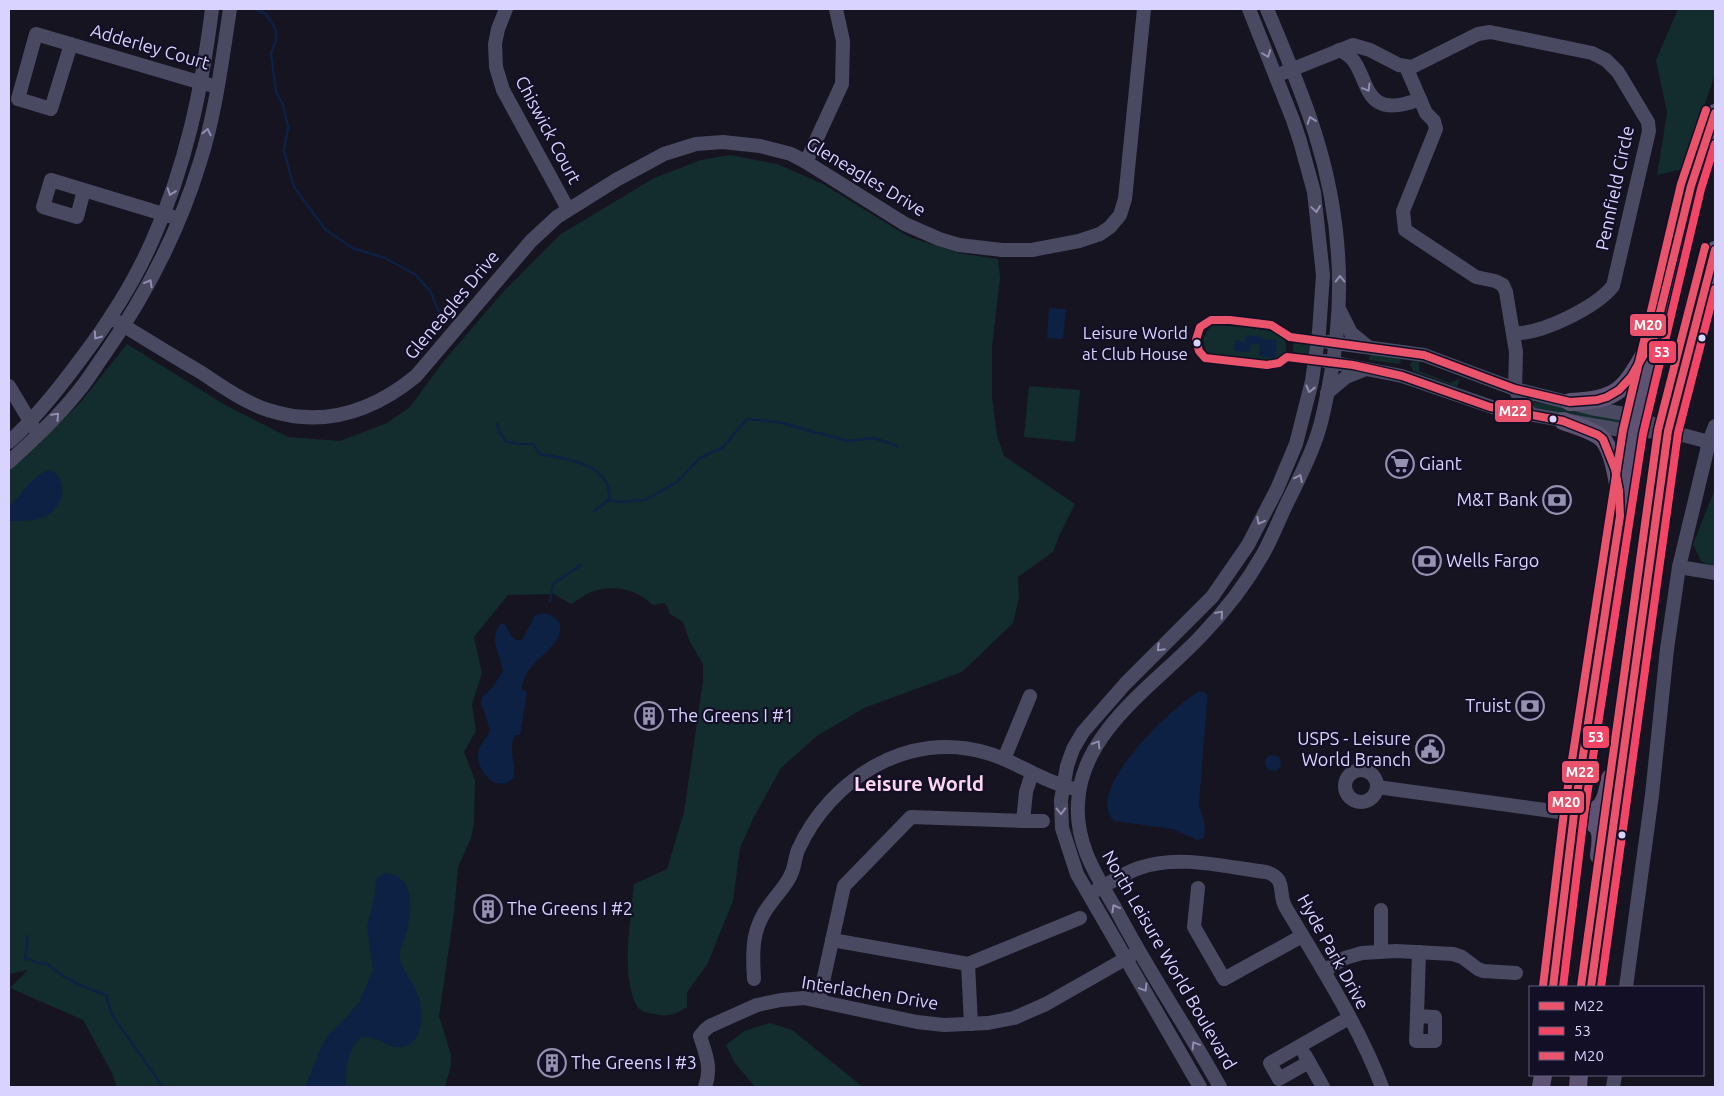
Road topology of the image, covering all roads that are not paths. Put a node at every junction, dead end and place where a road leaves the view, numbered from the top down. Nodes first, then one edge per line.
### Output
1 (212, 9) edge
2 (230, 9) edge
3 (506, 9) edge
4 (836, 9) edge
5 (1144, 9) edge
6 (1249, 9) edge
7 (1267, 9) edge
8 (71, 44) junction
9 (1339, 50) junction
10 (1406, 66) junction
11 (1292, 69) junction
12 (1276, 76) junction
13 (202, 83) junction
14 (218, 87) junction
15 (1420, 99) junction
16 (1715, 113) edge
17 (806, 162) junction
18 (84, 190) dead end
19 (568, 209) junction
20 (164, 214) junction
21 (180, 220) junction
22 (1715, 250) edge
23 (1339, 310) junction
24 (111, 318) junction
25 (124, 326) junction
26 (1513, 333) junction
27 (1654, 337) junction
28 (1318, 340) junction
29 (1336, 343) junction
30 (1368, 347) junction
31 (1406, 352) junction
32 (1316, 360) junction
33 (1334, 362) junction
34 (1366, 369) junction
35 (1402, 376) junction
36 (9, 386) edge
37 (1515, 389) junction
38 (1328, 393) junction
39 (1570, 402) junction
40 (1532, 414) junction
41 (1563, 421) junction
42 (29, 422) junction
43 (1634, 424) junction
44 (1715, 426) edge
45 (1668, 431) junction
46 (38, 434) junction
47 (9, 442) edge
48 (1709, 442) junction
49 (9, 462) edge
50 (1620, 516) junction
51 (1678, 567) junction
52 (1715, 573) edge
53 (1644, 605) junction
54 (1030, 696) dead end
55 (1004, 759) junction
56 (1032, 773) junction
57 (1062, 786) junction
58 (1377, 787) dead end
59 (1079, 789) junction
60 (1574, 814) junction
61 (1023, 820) junction
62 (1043, 821) dead end
63 (1103, 887) junction
64 (1198, 888) dead end
65 (1088, 895) junction
66 (1381, 910) dead end
67 (1080, 918) dead end
68 (1302, 936) junction
69 (832, 940) junction
70 (1138, 951) junction
71 (1381, 951) junction
72 (1419, 952) junction
73 (1126, 959) junction
74 (1594, 962) junction
75 (968, 964) junction
76 (1324, 971) junction
77 (1516, 972) dead end
78 (754, 979) dead end
79 (1554, 986) edge
80 (1591, 986) edge
81 (1626, 986) edge
82 (819, 1000) junction
83 (1417, 1016) dead end
84 (1349, 1018) junction
85 (971, 1024) junction
86 (1300, 1046) junction
87 (1309, 1062) junction
88 (705, 1087) edge
89 (1200, 1087) edge
90 (1220, 1087) edge
91 (1323, 1087) edge
92 (1382, 1087) edge

1 - 13 street
2 - 14 street
3 - 19 street, Chiswick Court
4 - 17 street
5 - 17 street, Gleneagles Drive
6 -> 12 street, North Leisure World Boulevard
7 - 11 street, North Leisure World Boulevard
8 - 8 street, Adderley Court
8 - 13 street, Adderley Court
9 - 10 street
9 - 11 street
9 -> 15 street
10 - 15 street
10 - 26 street, Pennfield Circle
11 - 12 street
23 -> 11 street, North Leisure World Boulevard
12 -> 28 street, North Leisure World Boulevard
13 - 14 street, Adderley Court
13 -> 20 street
21 -> 14 street
15 - 26 street
16 - 27 main road
17 - 19 street, Gleneagles Drive
18 - 20 street
19 - 25 street, Gleneagles Drive
20 - 21 street
20 - 24 street
25 -> 21 street
22 - 45 main road
23 - 29 street, North Leisure World Boulevard
23 - 30 street
24 - 25 street, Gleneagles Drive
24 -> 42 street
46 -> 25 street
26 - 37 street
27 - 39 main road
27 - 43 main road
28 - 29 street
28 - 32 street, North Leisure World Boulevard
29 - 30 street
29 - 33 street, North Leisure World Boulevard
30 - 31 street
31 - 35 street
31 - 37 street
32 - 33 street
32 -> 57 street, North Leisure World Boulevard
33 - 34 street
33 - 38 street, North Leisure World Boulevard
34 - 35 street
34 - 38 street
35 - 40 street
36 - 42 street
37 - 39 street
37 - 40 street
59 -> 38 street, North Leisure World Boulevard
39 - 43 street
40 - 41 street
41 - 43 street
41 - 50 main road
42 - 46 street
42 - 47 street
43 - 45 street
43 - 50 main road
44 - 48 street
45 - 48 street
45 - 53 main road
46 - 49 street
48 - 51 street
50 - 60 main road
51 - 52 street
51 - 81 street
53 - 60 main road
53 - 74 main road
54 - 55 street
55 - 56 street
55 - 78 street
56 - 57 street
56 - 61 street
57 - 59 street
57 -> 65 street, North Leisure World Boulevard
58 - 60 street
59 - 63 street, North Leisure World Boulevard
60 - 74 main road
60 - 79 main road
61 - 62 street
61 - 69 street
63 - 65 street, Hyde Park Drive
63 - 68 street, Hyde Park Drive
70 -> 63 street, North Leisure World Boulevard
64 - 68 street
65 - 73 street, North Leisure World Boulevard
66 - 71 street
67 - 75 street
68 - 76 street, Hyde Park Drive
69 - 75 street
69 - 82 street
70 - 73 street, Interlachen Drive
90 -> 70 street, North Leisure World Boulevard
71 - 72 street
71 - 76 street
72 - 77 street
72 - 83 street
73 - 85 street, Interlachen Drive
73 -> 89 street, North Leisure World Boulevard
74 - 80 main road
75 - 85 street
76 - 84 street, Hyde Park Drive
82 - 85 street, Interlachen Drive
82 - 88 street, Interlachen Drive
84 - 86 street
84 - 92 street, Hyde Park Drive
86 - 87 street
86 - 87 street
87 - 91 street

